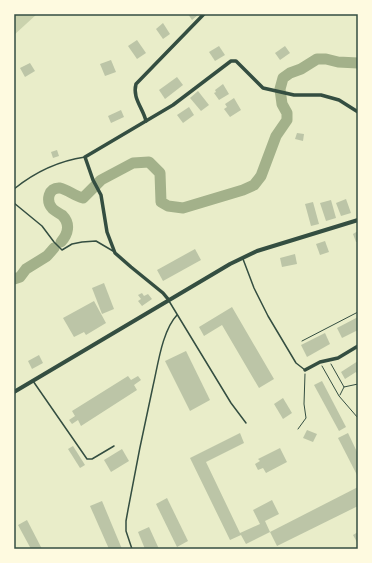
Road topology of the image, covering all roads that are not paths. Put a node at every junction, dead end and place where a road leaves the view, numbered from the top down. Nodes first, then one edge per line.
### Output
1 (204, 14) edge
2 (358, 112) edge
3 (146, 121) junction
4 (85, 157) junction
5 (14, 189) edge
6 (14, 203) edge
7 (358, 220) edge
8 (115, 252) junction
9 (242, 258) junction
10 (168, 300) junction
11 (177, 315) junction
12 (358, 346) edge
13 (305, 370) joint
14 (33, 381) junction
15 (14, 392) edge
16 (246, 423) dead end
17 (114, 446) dead end
18 (132, 549) edge

1 - 3 street
2 - 3 street
3 - 4 street
4 - 5 lane
4 - 8 street
6 - 8 lane
7 - 9 street
8 - 10 street
9 - 10 street
9 - 13 lane
10 - 11 lane
10 - 14 street
11 - 16 lane
11 - 18 lane
12 - 13 street
14 - 15 street
14 - 17 lane

